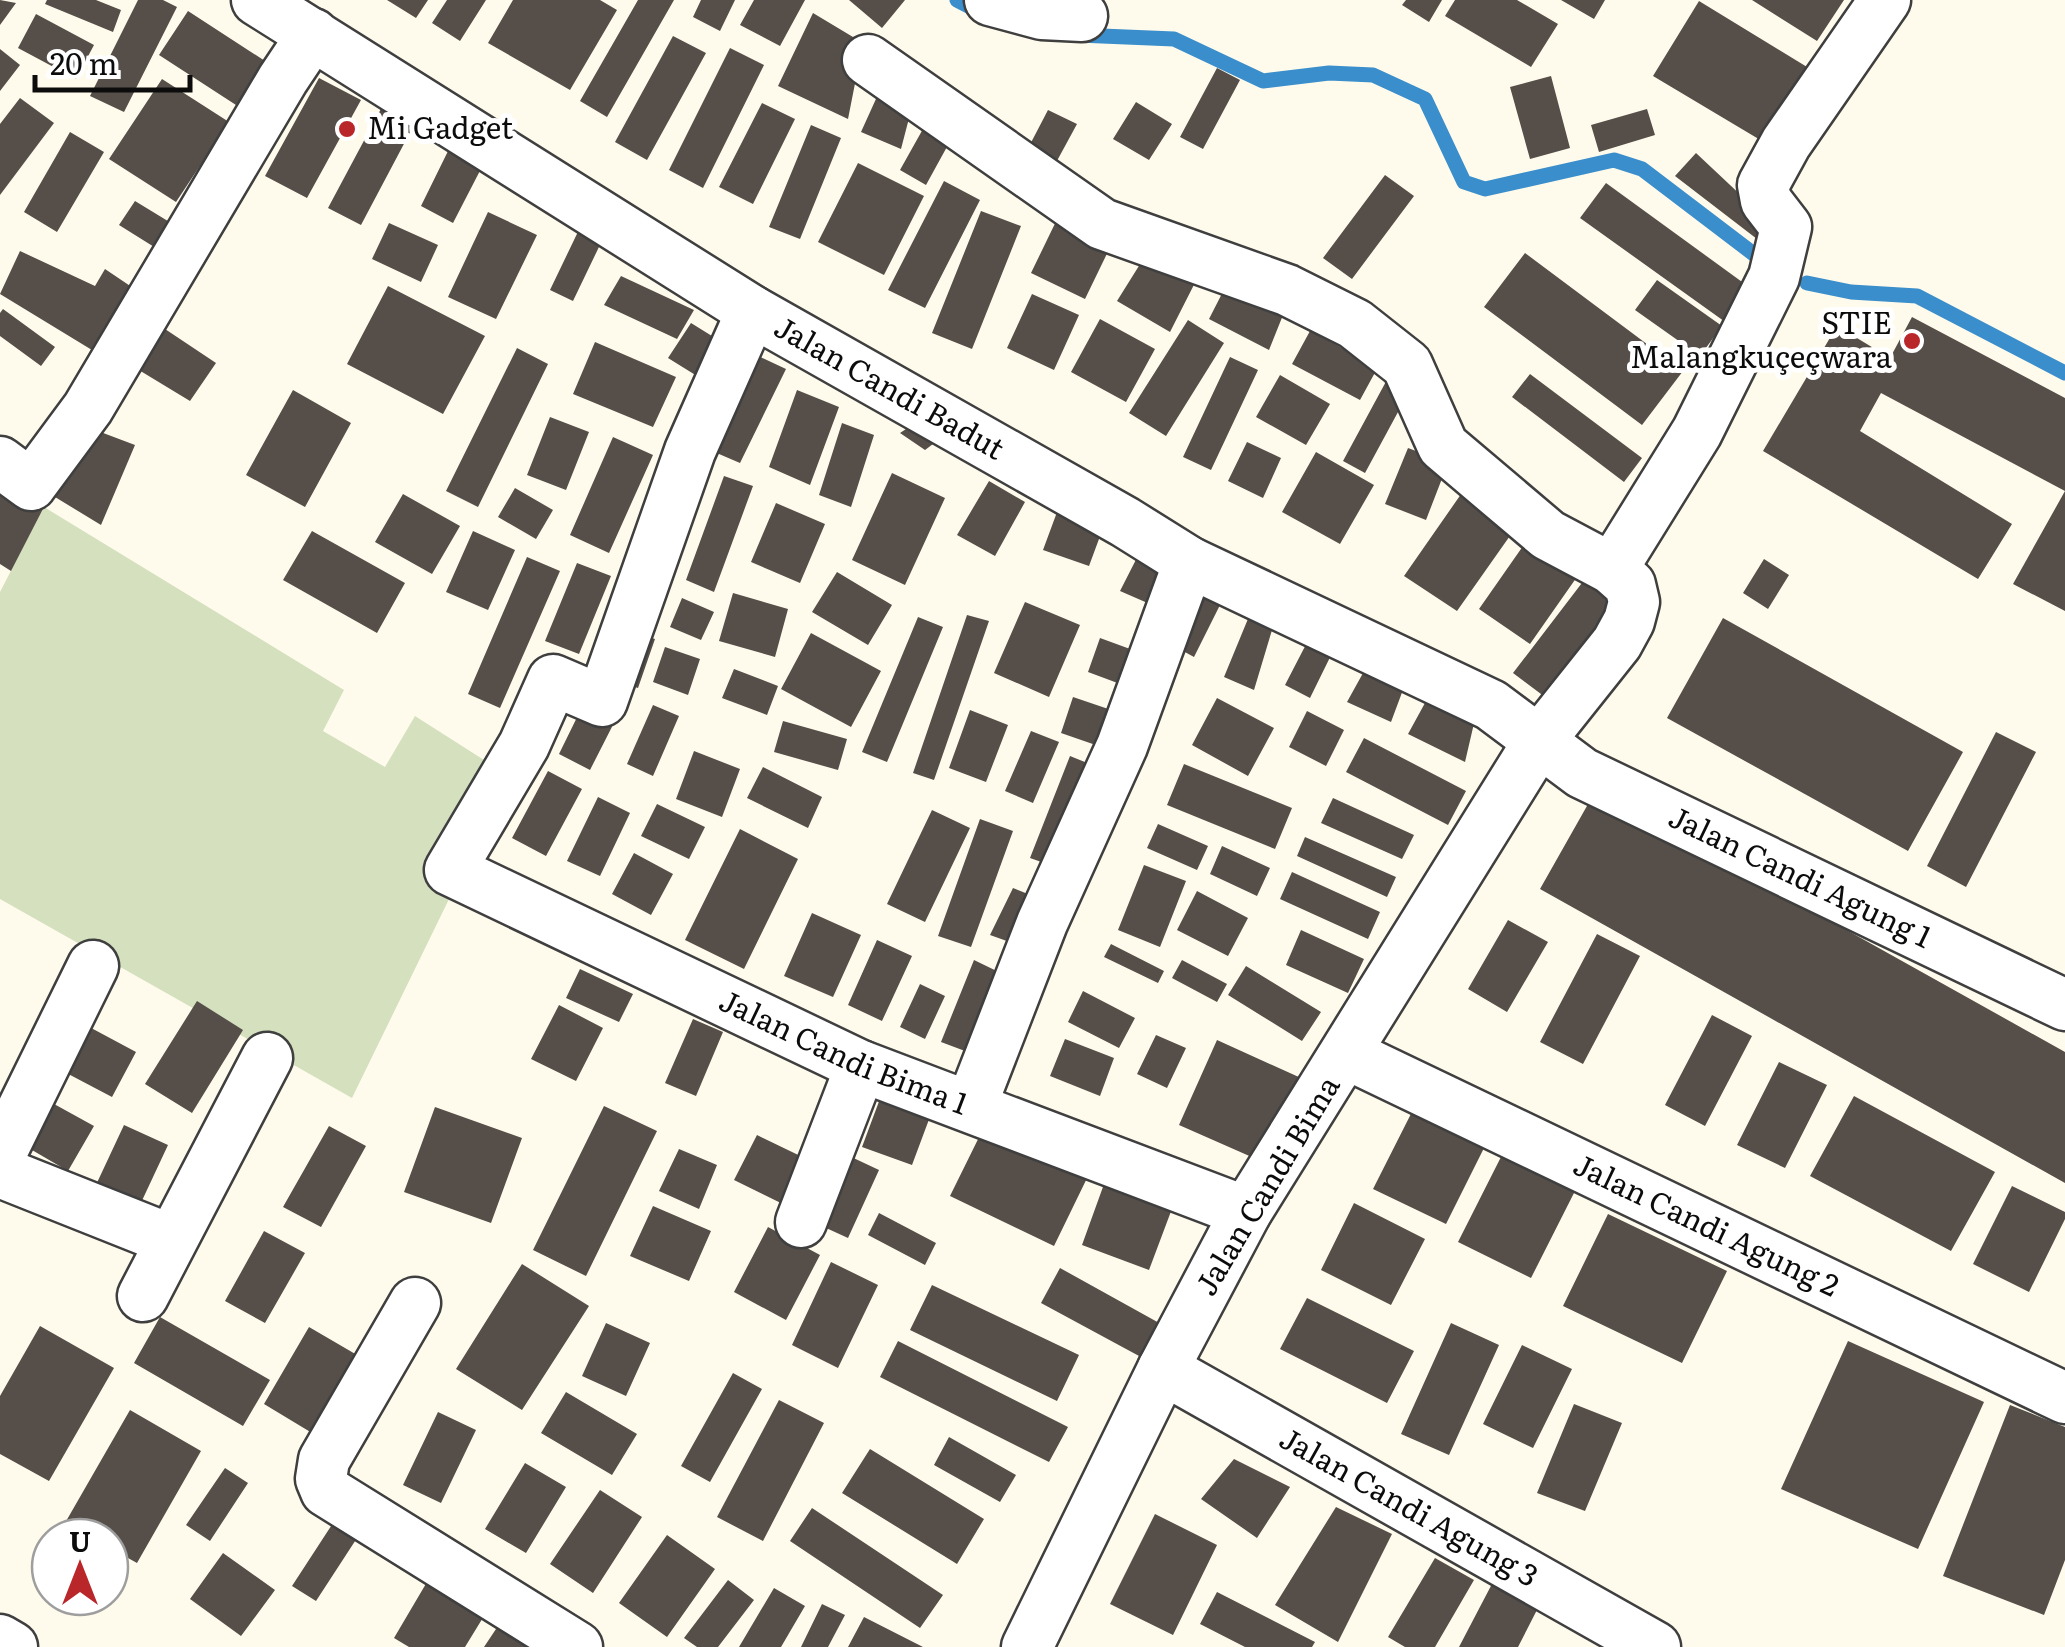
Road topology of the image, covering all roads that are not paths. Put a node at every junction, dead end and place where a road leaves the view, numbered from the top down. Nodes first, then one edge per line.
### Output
1 (257, 0) edge
2 (990, 0) edge
3 (1885, 0) edge
4 (1082, 16) dead end
5 (313, 34) junction
6 (868, 60) dead end
7 (752, 311) junction
8 (0, 462) edge
9 (1189, 562) junction
10 (1612, 569) junction
11 (1539, 741) junction
12 (93, 966) dead end
13 (2065, 1005) edge
14 (1347, 1054) junction
15 (267, 1058) dead end
16 (861, 1066) junction
17 (971, 1106) junction
18 (0, 1155) edge
19 (0, 1172) edge
20 (1246, 1212) junction
21 (801, 1222) dead end
22 (172, 1240) junction
23 (143, 1296) dead end
24 (414, 1303) dead end
25 (1163, 1370) junction
26 (2065, 1398) edge
27 (0, 1640) edge
28 (12, 1647) edge
29 (577, 1647) edge
30 (1026, 1647) edge
31 (1655, 1647) edge

1 - 5 street, Jalan Candi Badut
2 - 4 street
3 - 10 street
5 - 7 street, Jalan Candi Badut
5 - 8 street
6 - 10 street
7 - 9 street, Jalan Candi Badut
7 - 16 street, Jalan Candi Bima 1
9 - 11 street, Jalan Candi Badut
9 - 17 street
10 - 11 street, Jalan Candi Bima
11 - 13 street, Jalan Candi Agung 1
11 - 14 street, Jalan Candi Bima
12 - 18 street
14 - 20 street, Jalan Candi Bima
14 - 26 street, Jalan Candi Agung 2
15 - 22 street
16 - 17 street, Jalan Candi Bima 1
16 - 21 street
17 - 20 street, Jalan Candi Bima 1
19 - 22 street
20 - 25 street, Jalan Candi Bima
22 - 23 street
24 - 29 street
25 - 30 street, Jalan Candi Bima
25 - 31 street, Jalan Candi Agung 3
27 - 28 street

